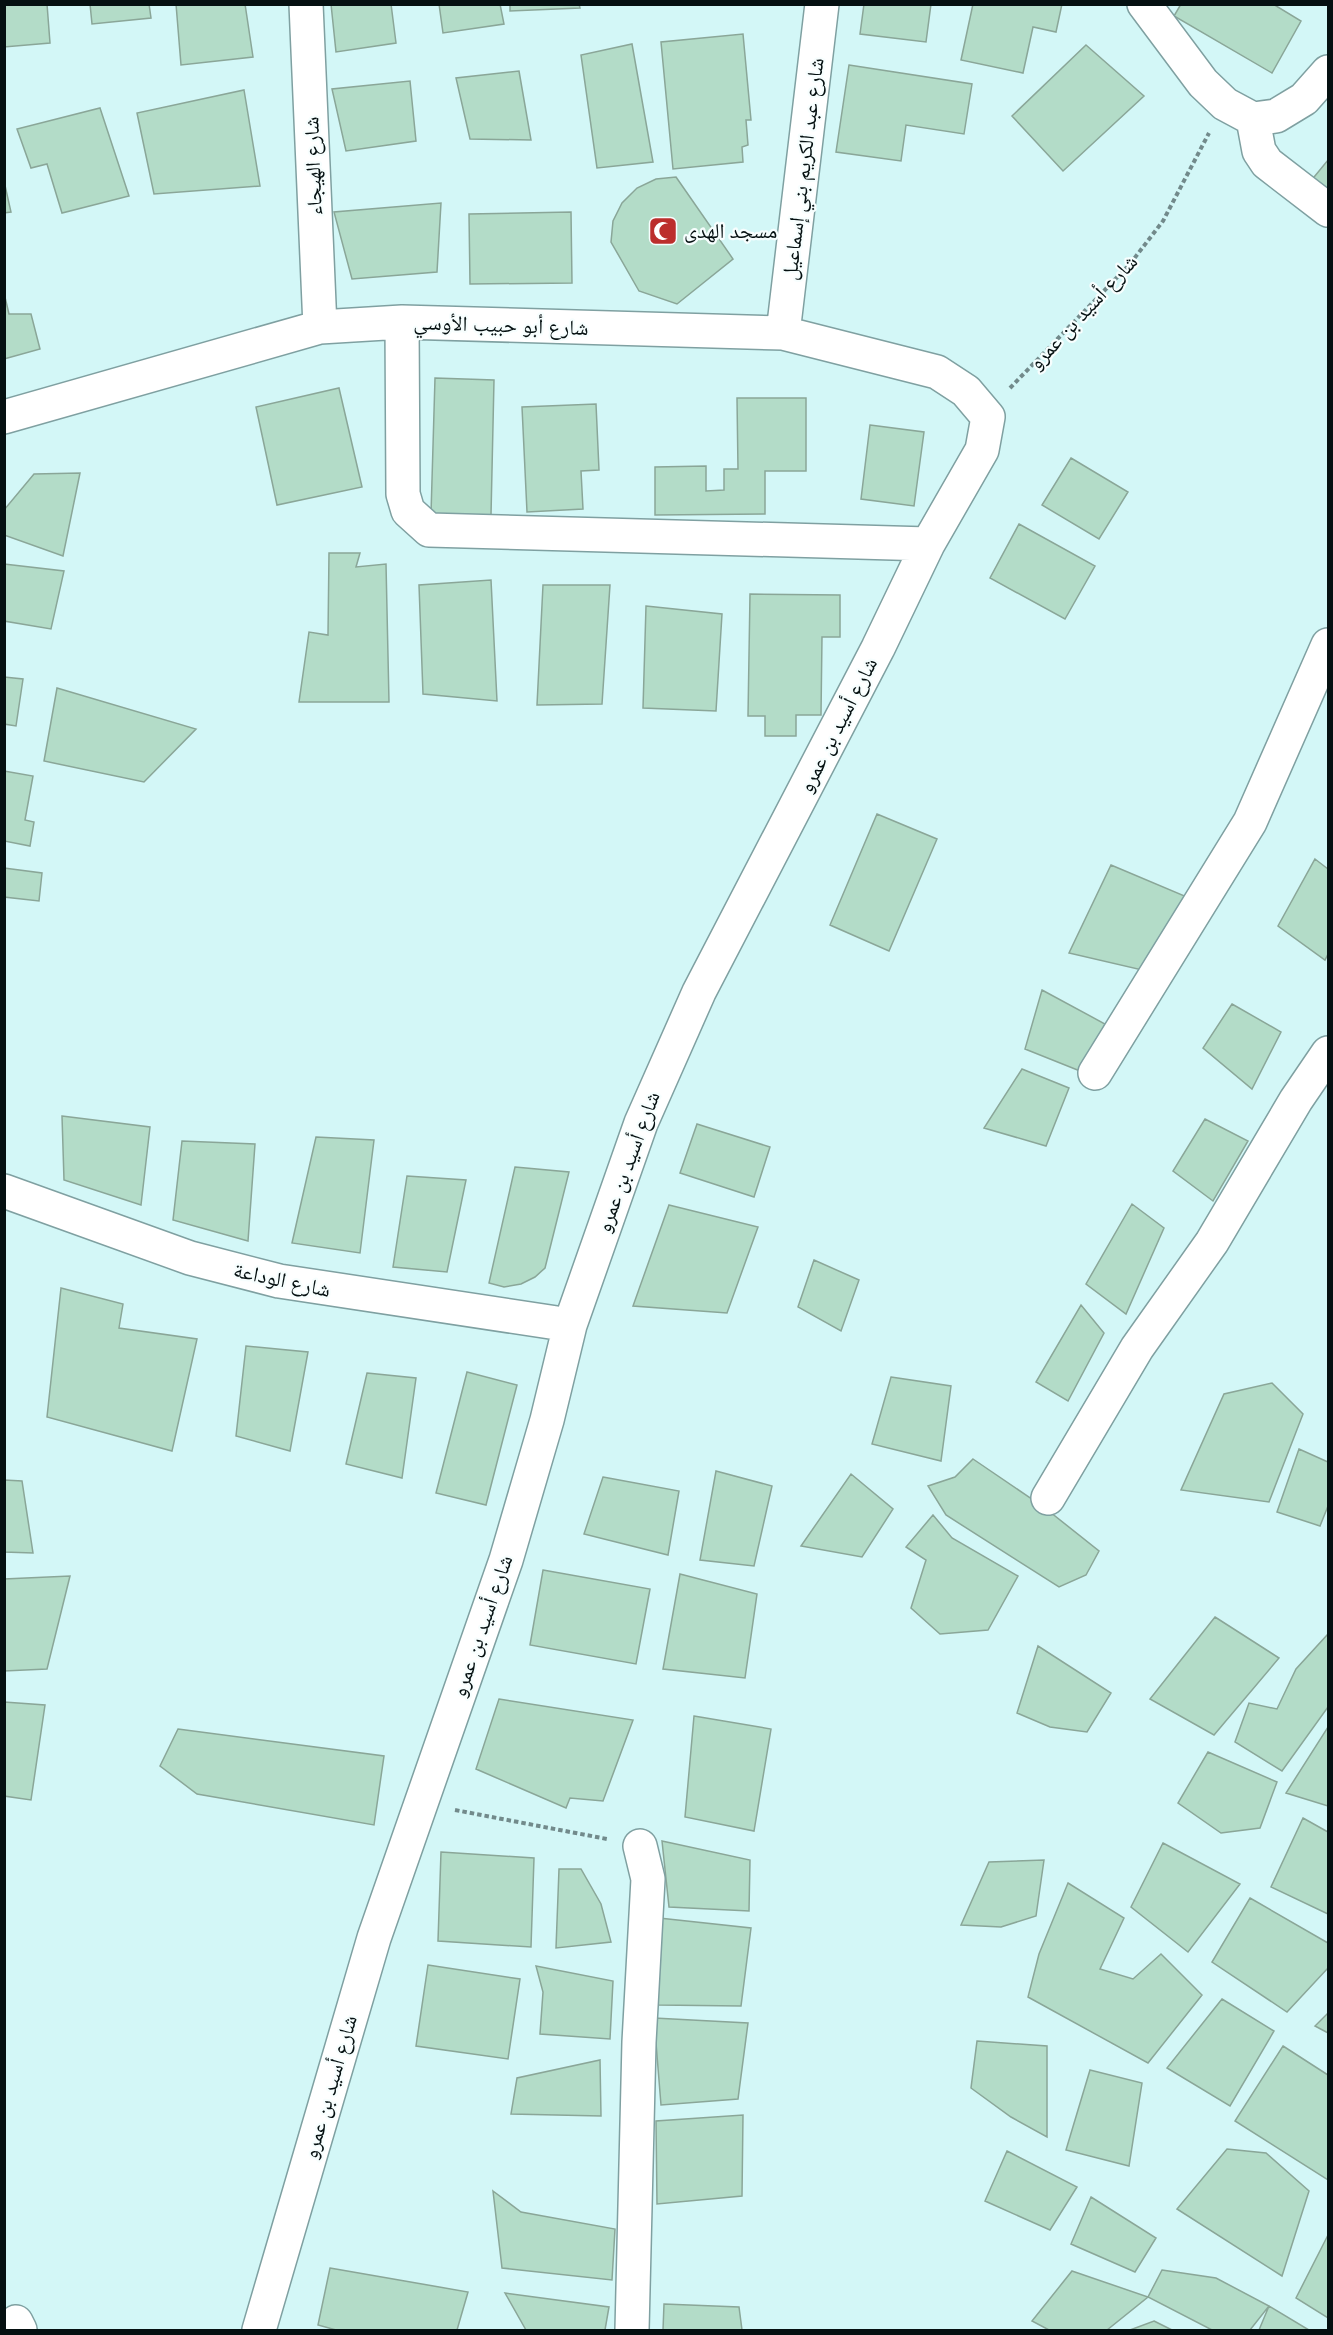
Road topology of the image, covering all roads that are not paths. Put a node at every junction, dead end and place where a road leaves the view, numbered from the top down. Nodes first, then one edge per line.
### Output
1 (306, 4) edge
2 (822, 4) edge
3 (1144, 4) edge
4 (1329, 72) edge
5 (1239, 111) junction
6 (1329, 210) edge
7 (402, 322) junction
8 (320, 327) junction
9 (783, 333) junction
10 (4, 417) edge
11 (988, 417) joint
12 (928, 544) junction
13 (1329, 645) edge
14 (1329, 1053) edge
15 (1095, 1073) dead end
16 (4, 1191) edge
17 (570, 1325) junction
18 (1048, 1498) dead end
19 (640, 1846) road end
20 (259, 2331) edge
21 (632, 2331) edge

1 - 8 street, شارع الهيجاء
2 - 9 street, شارع عبد الكريم بني إسماعيل
3 - 5 street
4 - 5 street
5 - 6 street
7 - 8 street, شارع أبو حبيب الأوسي
7 - 9 street, شارع أبو حبيب الأوسي
7 - 12 street
8 - 10 street, شارع أبو حبيب الأوسي
9 - 11 street, شارع أبو حبيب الأوسي
11 - 12 street, شارع أسيد بن عمرو
12 - 17 street, شارع أسيد بن عمرو
13 - 15 street
14 - 18 street
16 - 17 street, شارع الوداعة
17 - 20 street, شارع أسيد بن عمرو
19 - 21 street

